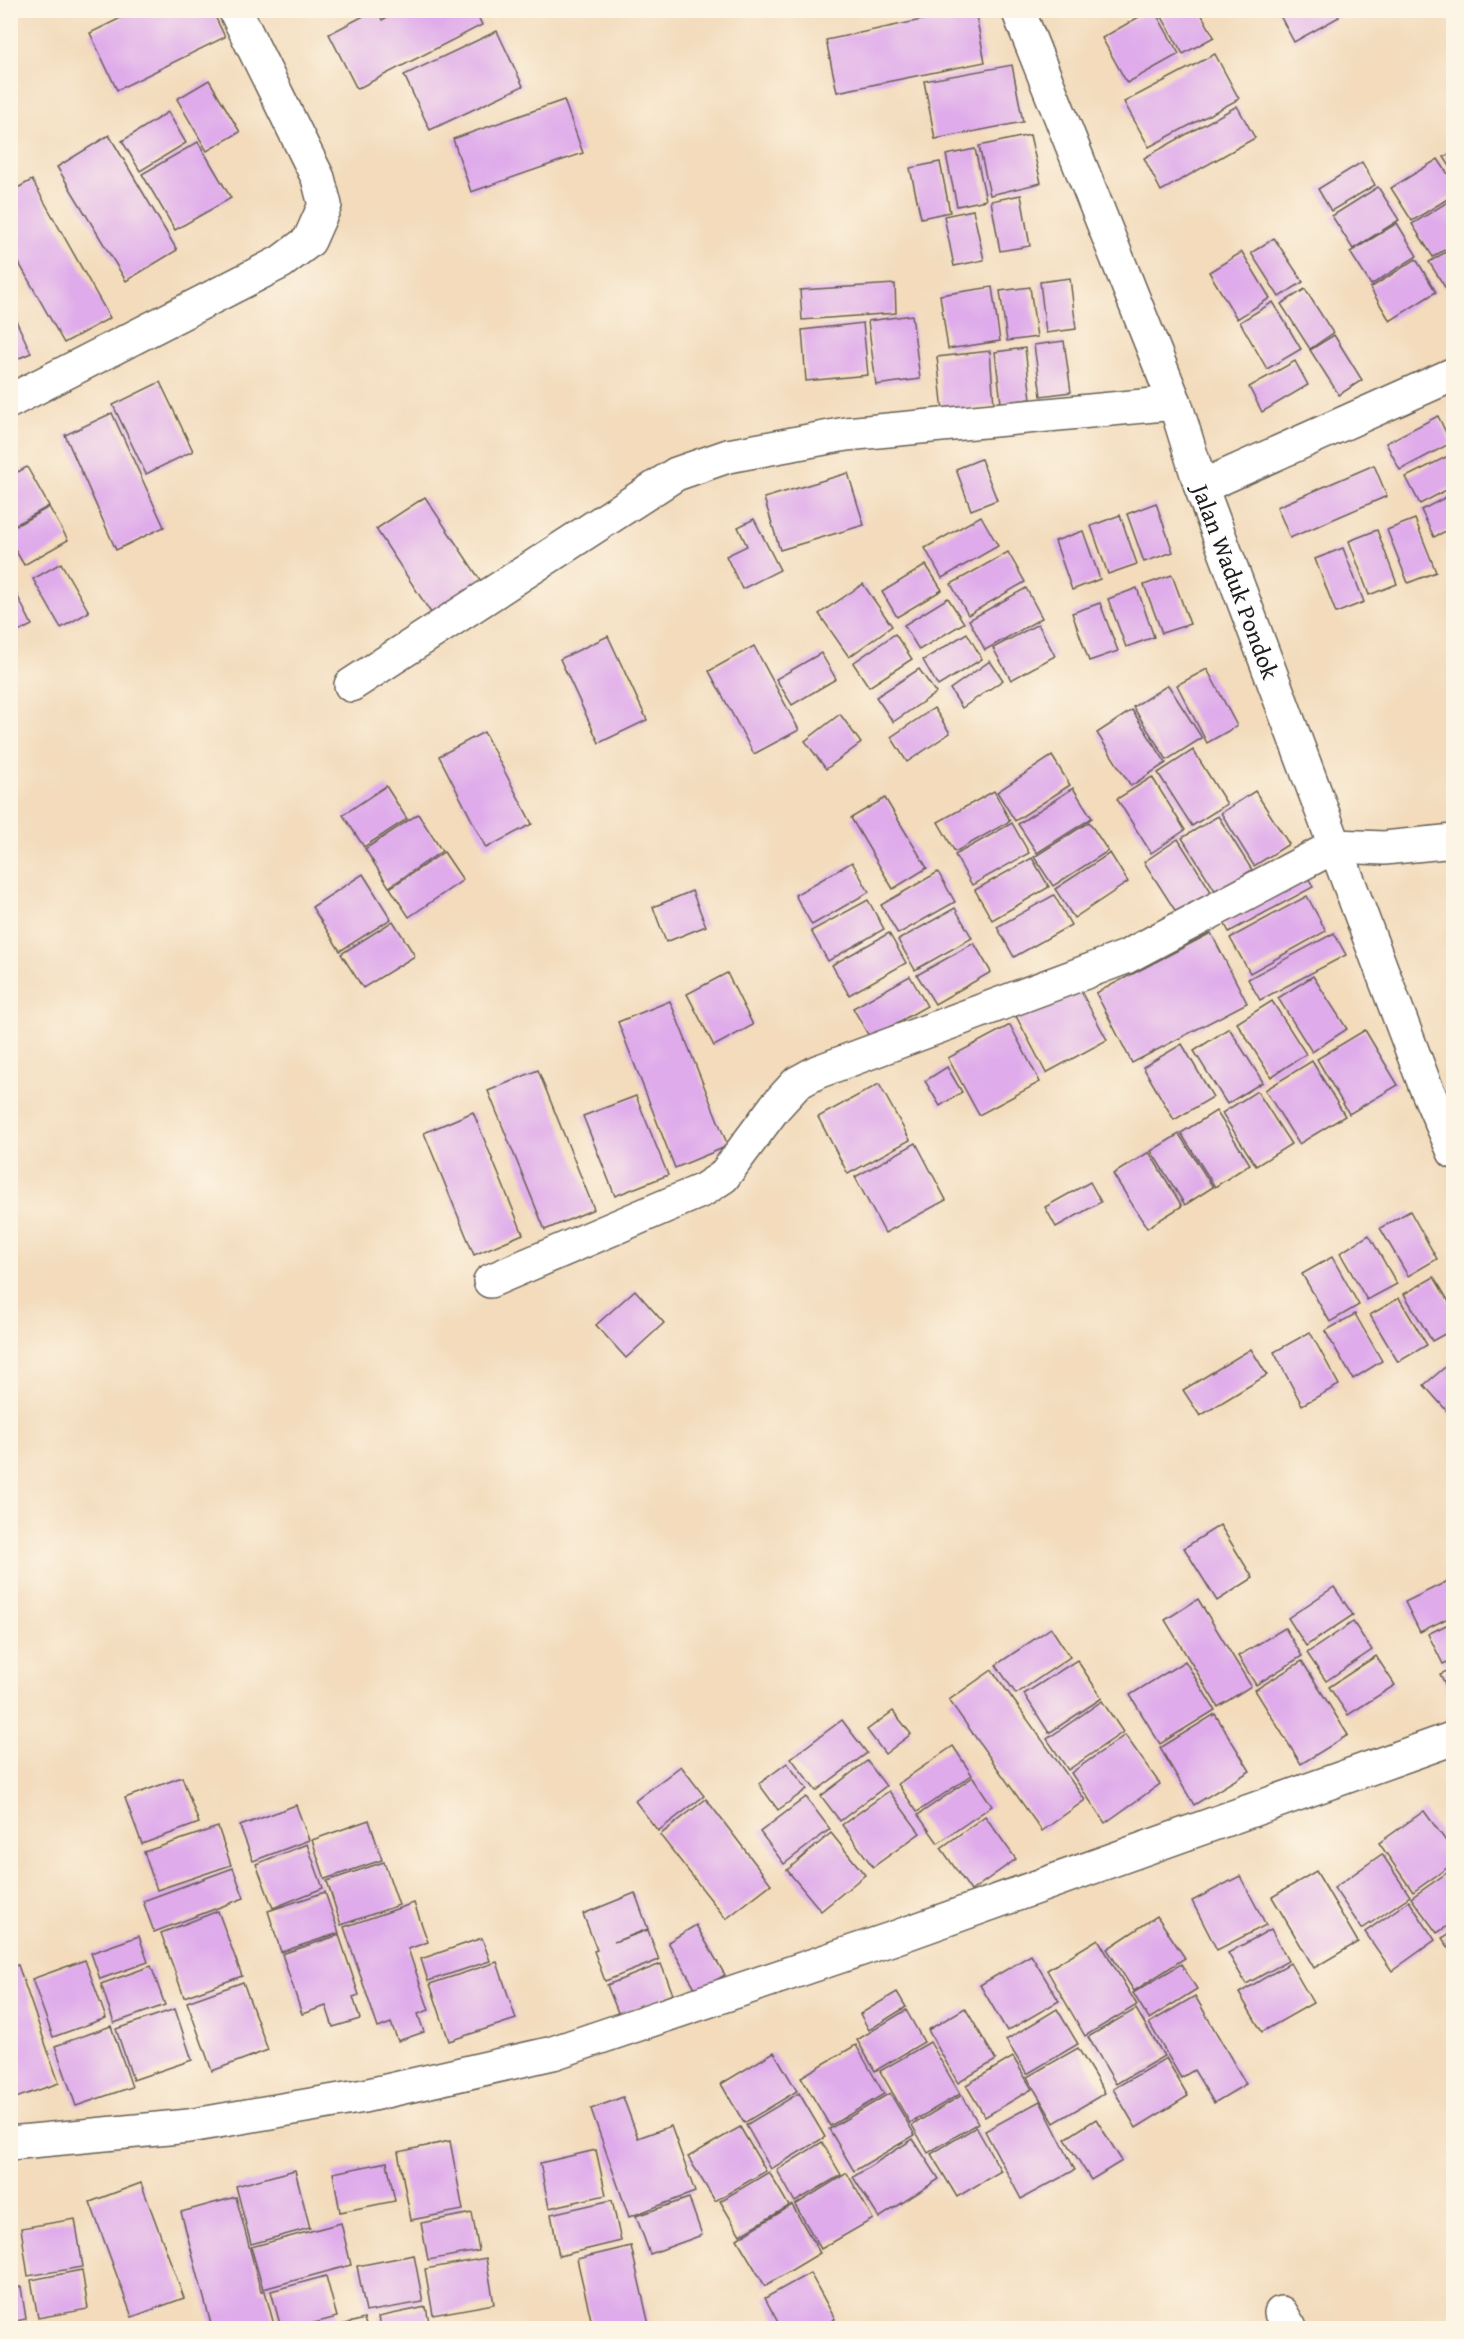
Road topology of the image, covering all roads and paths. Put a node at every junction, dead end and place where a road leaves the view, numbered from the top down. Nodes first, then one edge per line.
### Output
1 (235, 10) edge
2 (1018, 10) edge
3 (1454, 374) edge
4 (10, 401) edge
5 (1175, 402) junction
6 (1202, 487) junction
7 (351, 685) dead end
8 (1454, 841) edge
9 (1335, 846) junction
10 (1454, 1152) edge
11 (490, 1281) dead end
12 (1454, 1738) edge
13 (10, 2143) edge

1 - 4 street
2 - 5 street, Jalan Waduk Pondok
3 - 6 street
5 - 6 street, Jalan Waduk Pondok
5 - 7 street
6 - 9 street, Jalan Waduk Pondok
8 - 9 street
9 - 10 street, Jalan Waduk Pondok
9 - 11 street
12 - 13 street

